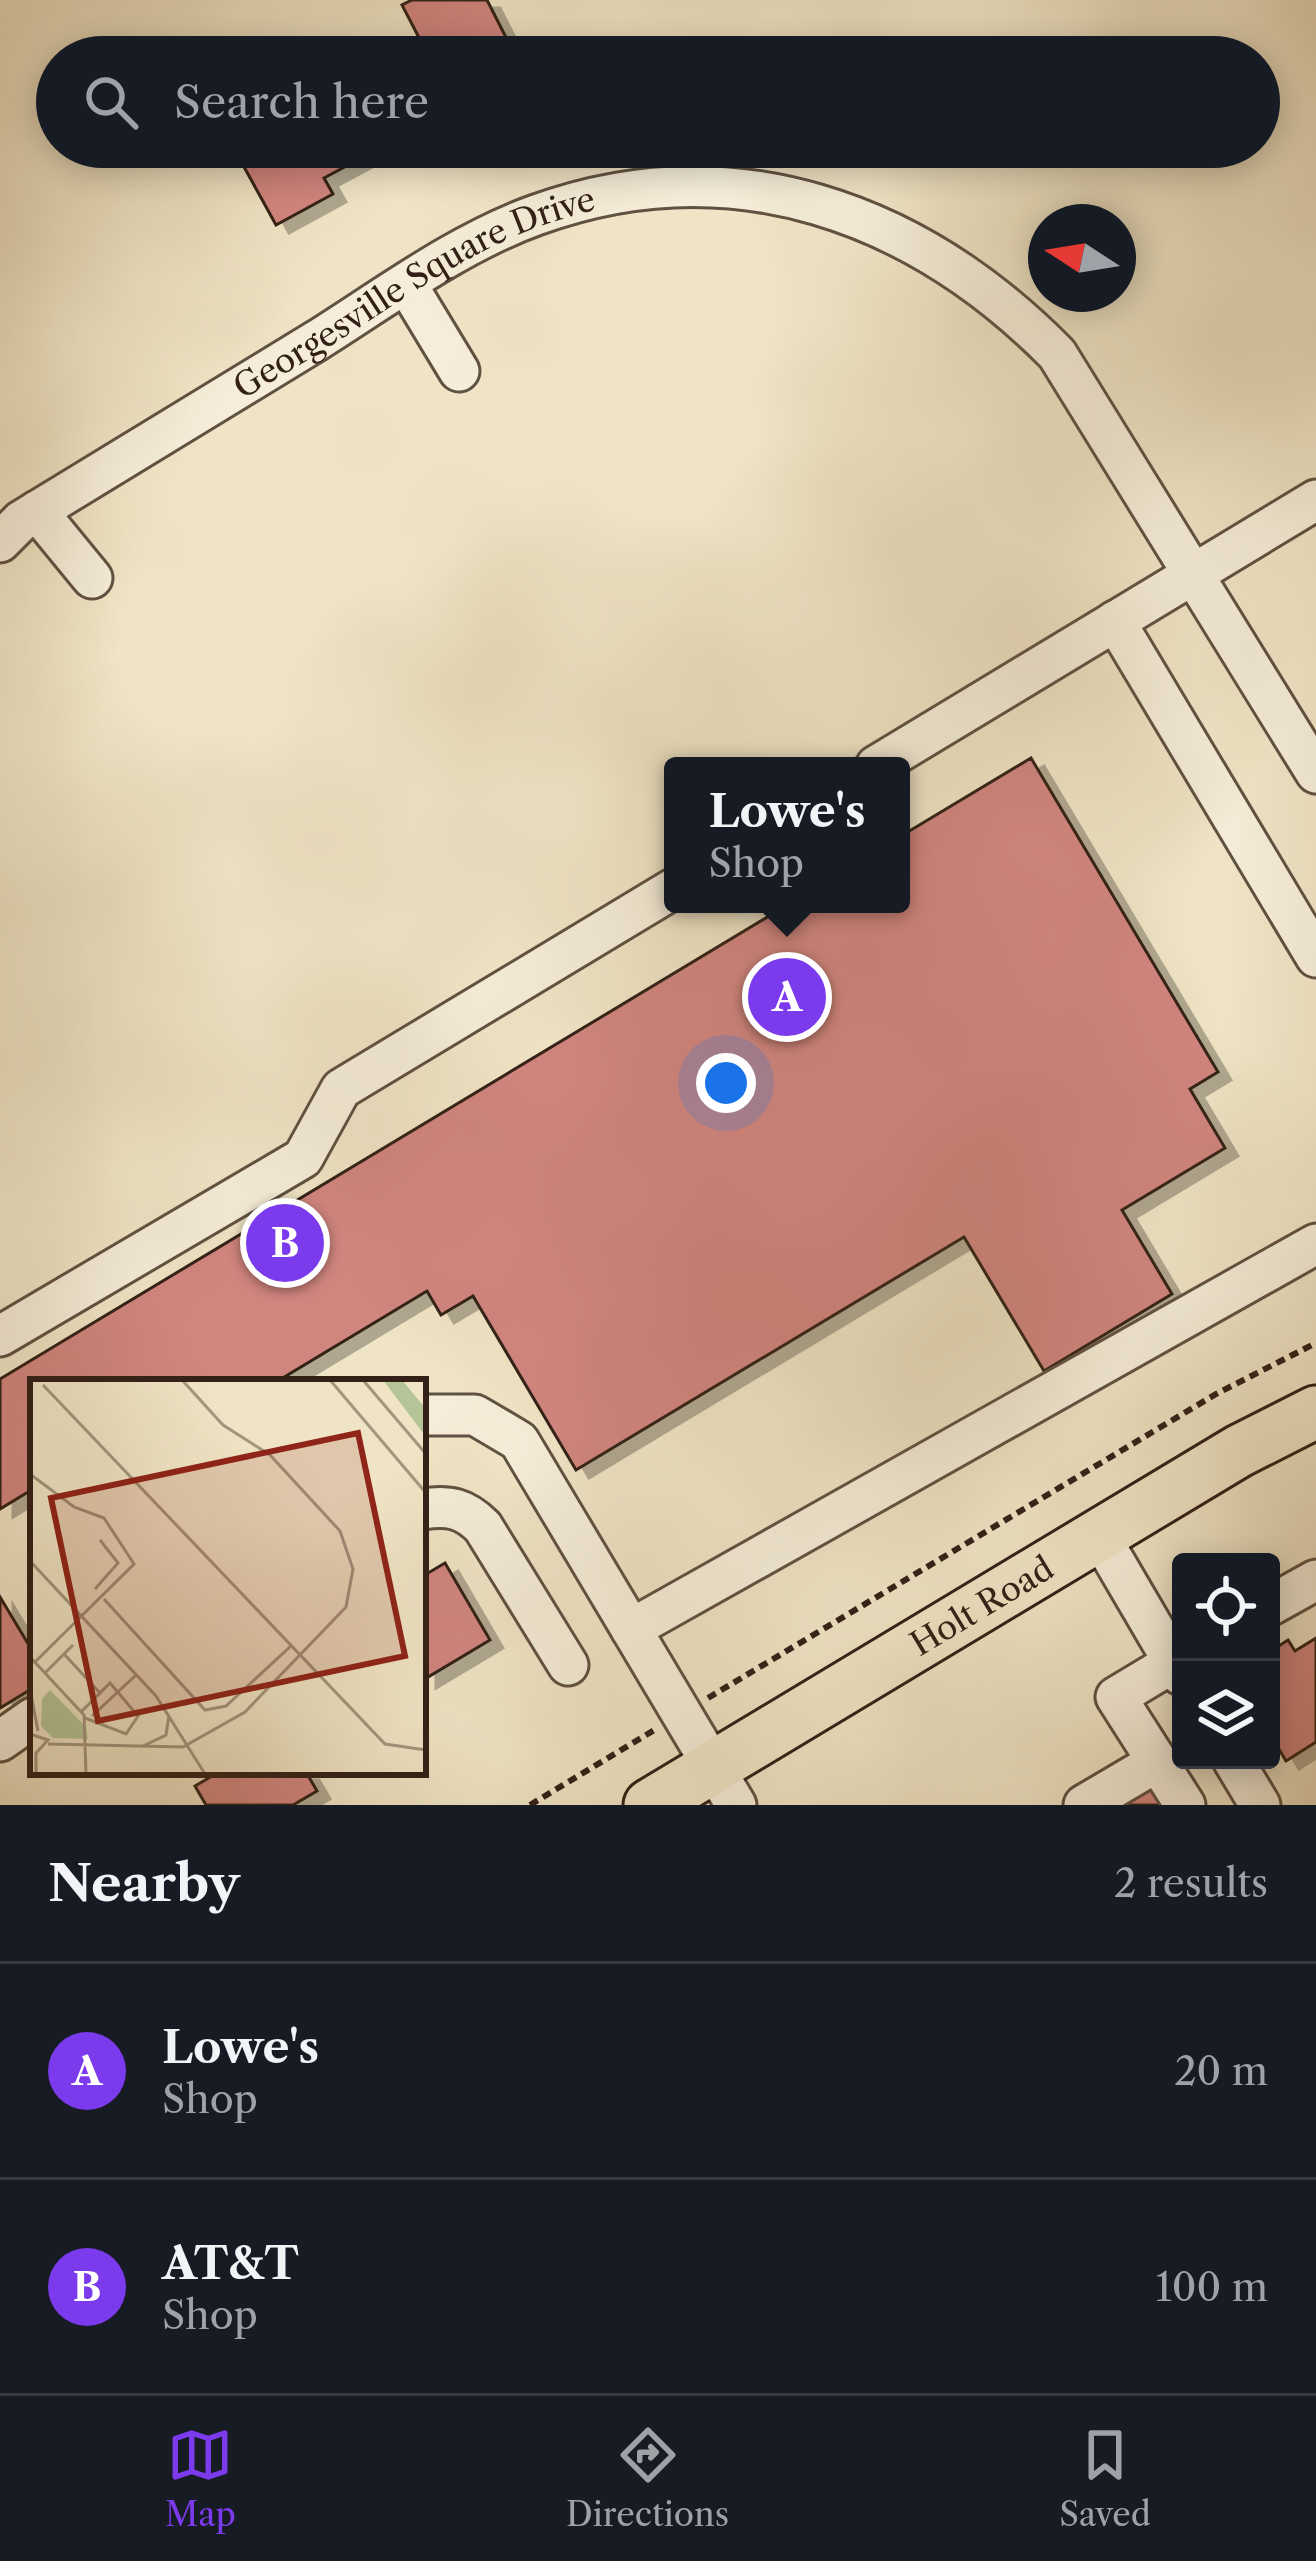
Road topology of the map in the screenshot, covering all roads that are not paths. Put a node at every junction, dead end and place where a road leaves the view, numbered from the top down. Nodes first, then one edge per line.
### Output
1 (407, 285) junction
2 (459, 371) dead end
3 (1316, 500) edge
4 (38, 511) junction
5 (0, 542) edge
6 (1194, 573) junction
7 (92, 578) dead end
8 (1115, 621) junction
9 (891, 757) edge
10 (1316, 773) edge
11 (664, 894) edge
12 (1316, 958) edge
13 (1316, 1244) edge
14 (0, 1336) edge
15 (1316, 1412) edge
16 (426, 1414) edge
17 (426, 1508) edge
18 (1099, 1535) junction
19 (1316, 1580) edge
20 (1280, 1600) edge
21 (631, 1629) junction
22 (1177, 1661) edge
23 (568, 1665) dead end
24 (1172, 1669) edge
25 (30, 1720) edge
26 (0, 1741) edge
27 (1157, 1762) junction
28 (1238, 1769) edge
29 (725, 1786) edge
30 (650, 1805) edge
31 (1084, 1805) edge
32 (1185, 1805) edge
33 (1260, 1805) edge

1 - 2 street
1 - 4 street, Georgesville Square Drive
1 - 6 street, Georgesville Square Drive
3 - 6 street
4 - 5 street, Georgesville Square Drive
4 - 7 street
6 - 8 street
6 - 10 street, Georgesville Square Drive
8 - 9 street
8 - 12 street
11 - 14 street
13 - 21 street
15 - 18 main road, Holt Road
16 - 21 street
17 - 23 street
18 - 22 street
18 - 29 main road, Holt Road
19 - 20 street
21 - 29 street
24 - 27 street
25 - 26 street
27 - 31 street
27 - 32 street
28 - 33 street
29 - 30 main road, Holt Road

